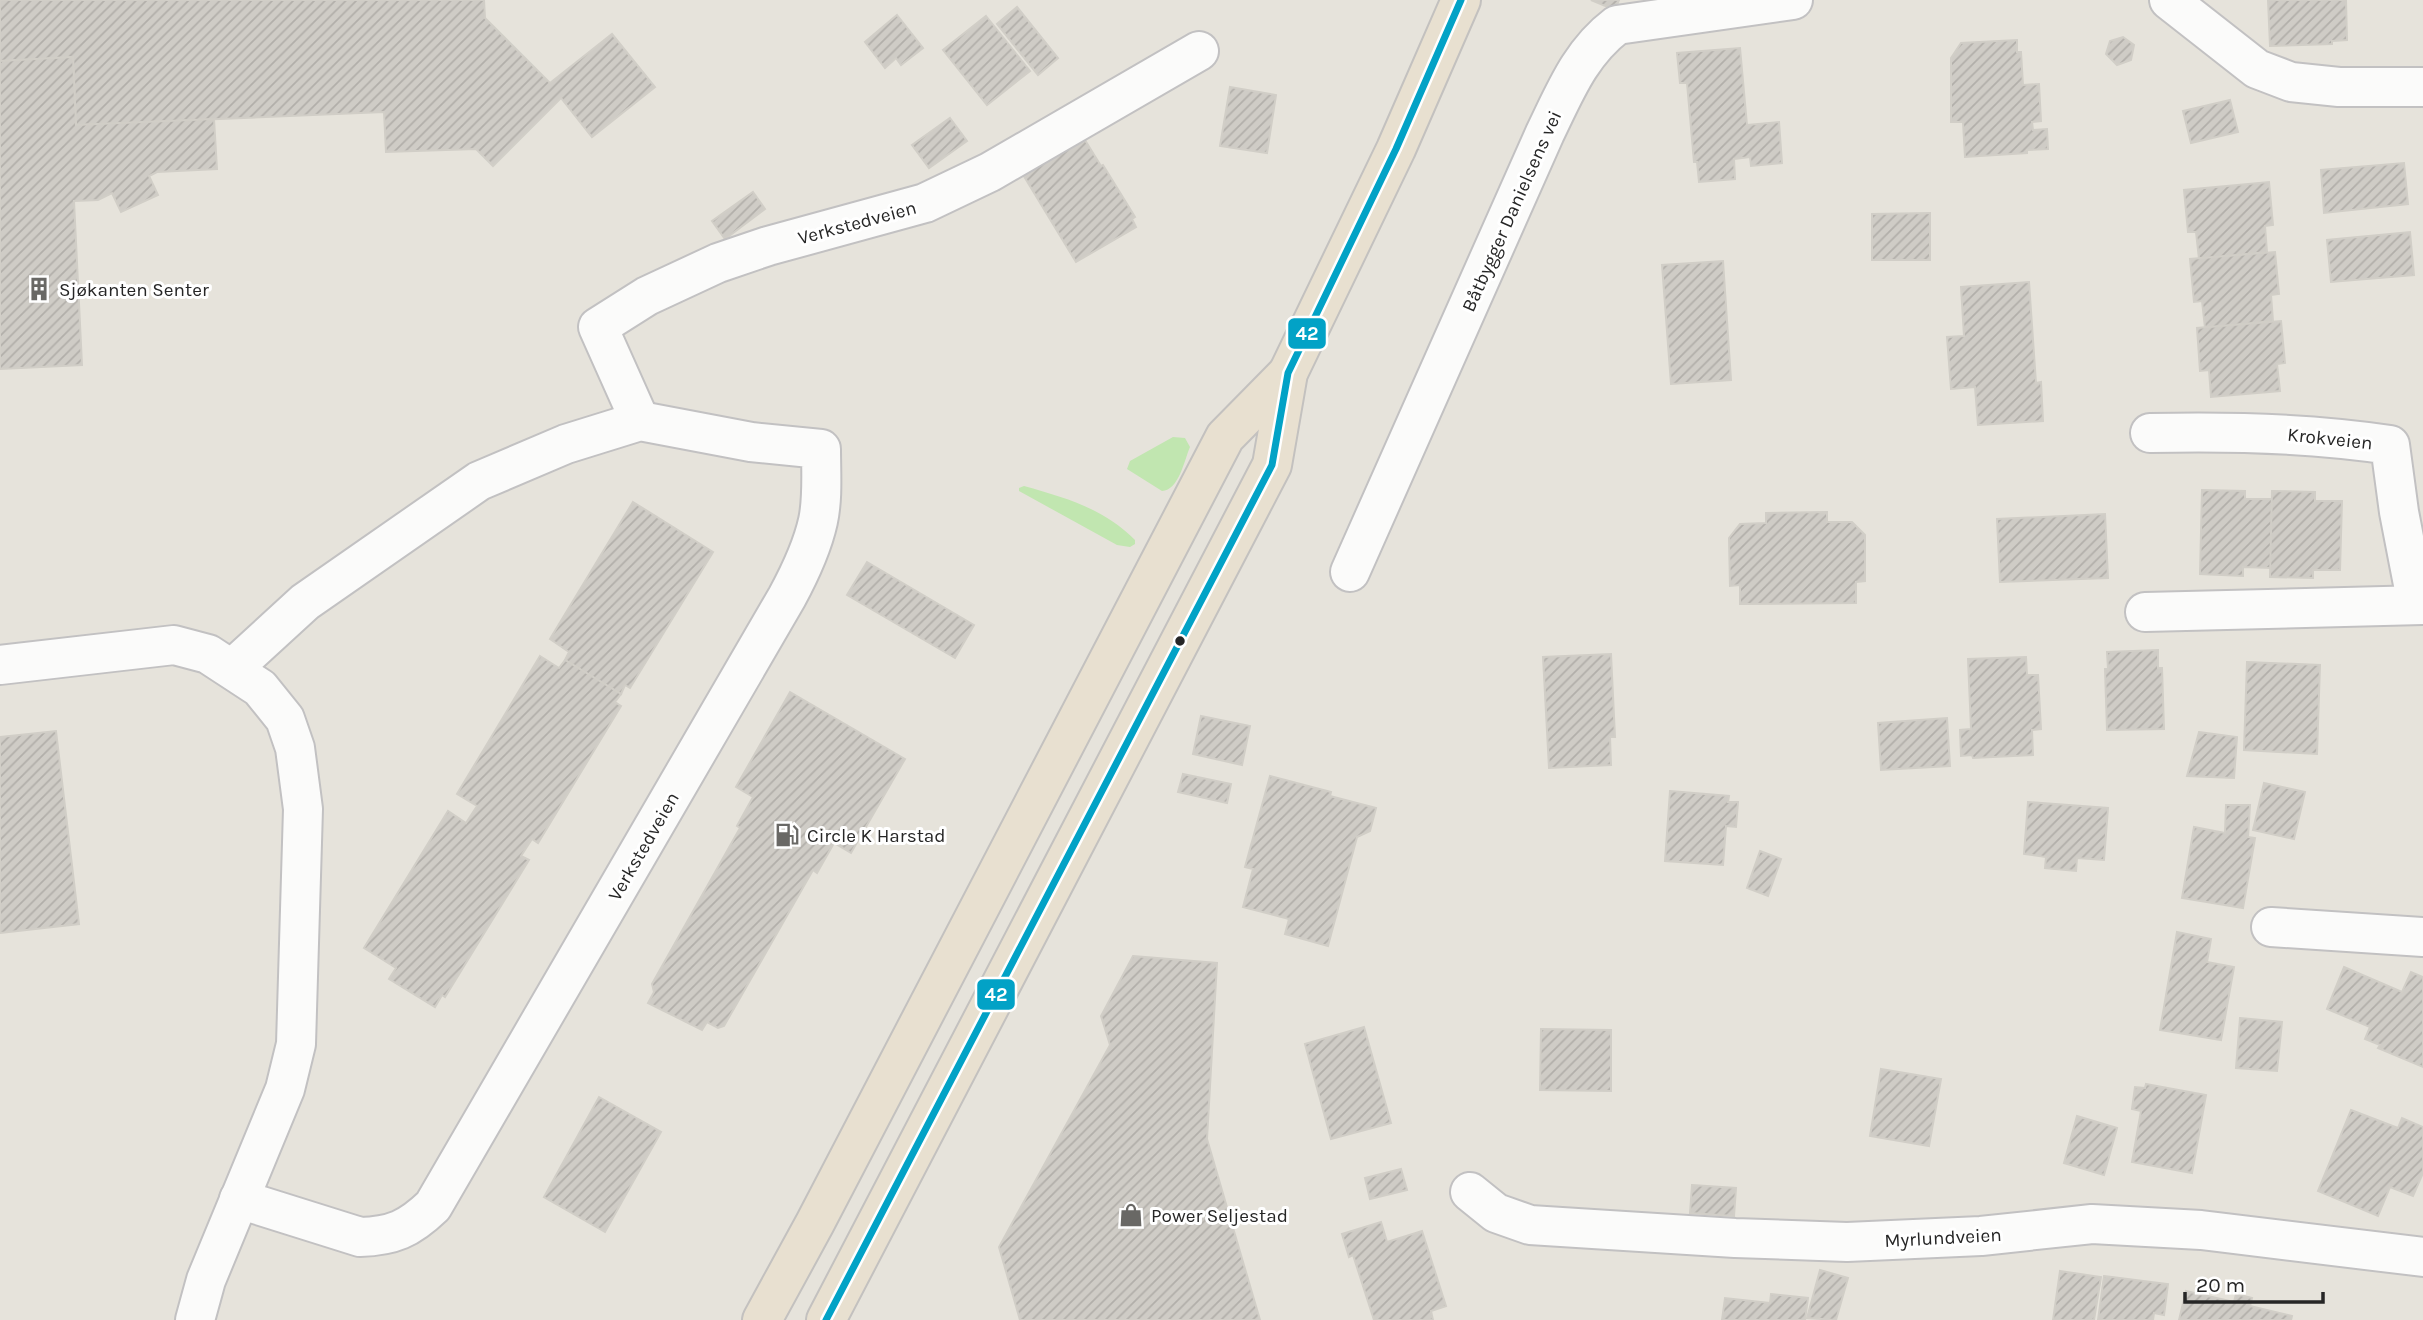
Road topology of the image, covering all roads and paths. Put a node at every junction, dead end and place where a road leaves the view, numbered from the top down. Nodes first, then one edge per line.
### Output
1 (1461, 0) edge
2 (1793, 0) edge
3 (2169, 0) edge
4 (1199, 51) dead end
5 (2423, 87) edge
6 (1288, 373) junction
7 (640, 421) junction
8 (2150, 433) dead end
9 (1350, 572) dead end
10 (2420, 605) edge
11 (2145, 612) dead end
12 (0, 666) edge
13 (233, 668) junction
14 (2271, 928) dead end
15 (2423, 937) edge
16 (1470, 1192) dead end
17 (239, 1199) junction
18 (2423, 1257) edge
19 (195, 1320) edge
20 (762, 1320) edge
21 (826, 1320) edge

1 - 6 highway
2 - 9 street, Båtbygger Danielsens vei
3 - 5 street
4 - 7 street, Verkstedveien
6 - 20 highway
6 - 21 highway
7 - 13 street, Verkstedveien
7 - 17 street, Verkstedveien
8 - 10 street, Krokveien
10 - 11 street, Krokveien
12 - 13 street
13 - 17 street
14 - 15 street
16 - 18 street, Myrlundveien
17 - 19 street

